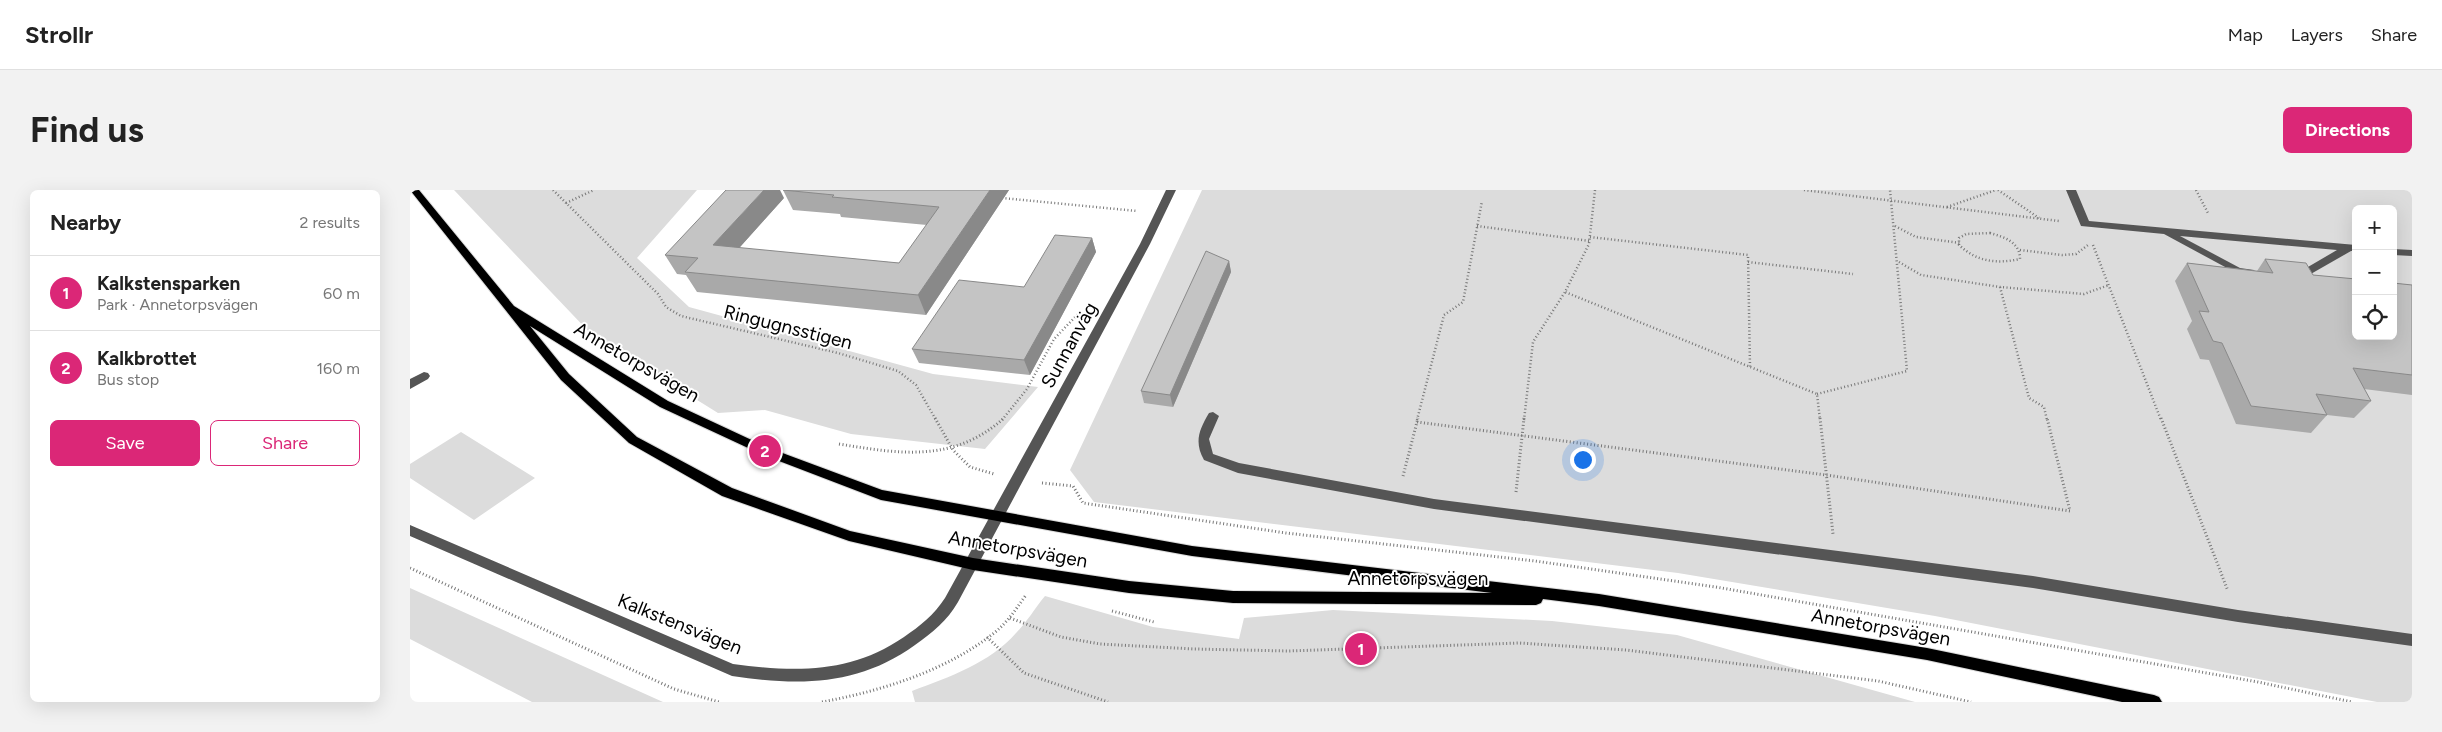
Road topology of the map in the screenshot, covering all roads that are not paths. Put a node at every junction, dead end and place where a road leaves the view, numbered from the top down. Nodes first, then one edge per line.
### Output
1 (414, 190) edge
2 (1171, 190) edge
3 (2071, 190) edge
4 (2162, 231) junction
5 (2352, 248) edge
6 (2397, 252) edge
7 (2412, 254) edge
8 (2264, 274) edge
9 (2281, 275) edge
10 (511, 309) junction
11 (424, 376) dead end
12 (410, 385) edge
13 (1213, 416) dead end
14 (999, 518) junction
15 (410, 530) edge
16 (972, 564) junction
17 (1599, 600) junction
18 (2412, 640) edge
19 (2154, 702) edge

1 - 10 main road, Annetorpsvägen
2 - 14 street, Sunnanväg
3 - 4 street
4 - 5 street
4 - 8 street
5 - 9 street
6 - 7 street
10 - 14 main road, Annetorpsvägen
10 - 16 main road, Annetorpsvägen
11 - 12 street
13 - 18 street
14 - 16 street, Kalkstensvägen
14 - 17 main road, Annetorpsvägen
15 - 16 street, Kalkstensvägen
16 - 17 main road, Annetorpsvägen
17 - 19 main road, Annetorpsvägen

